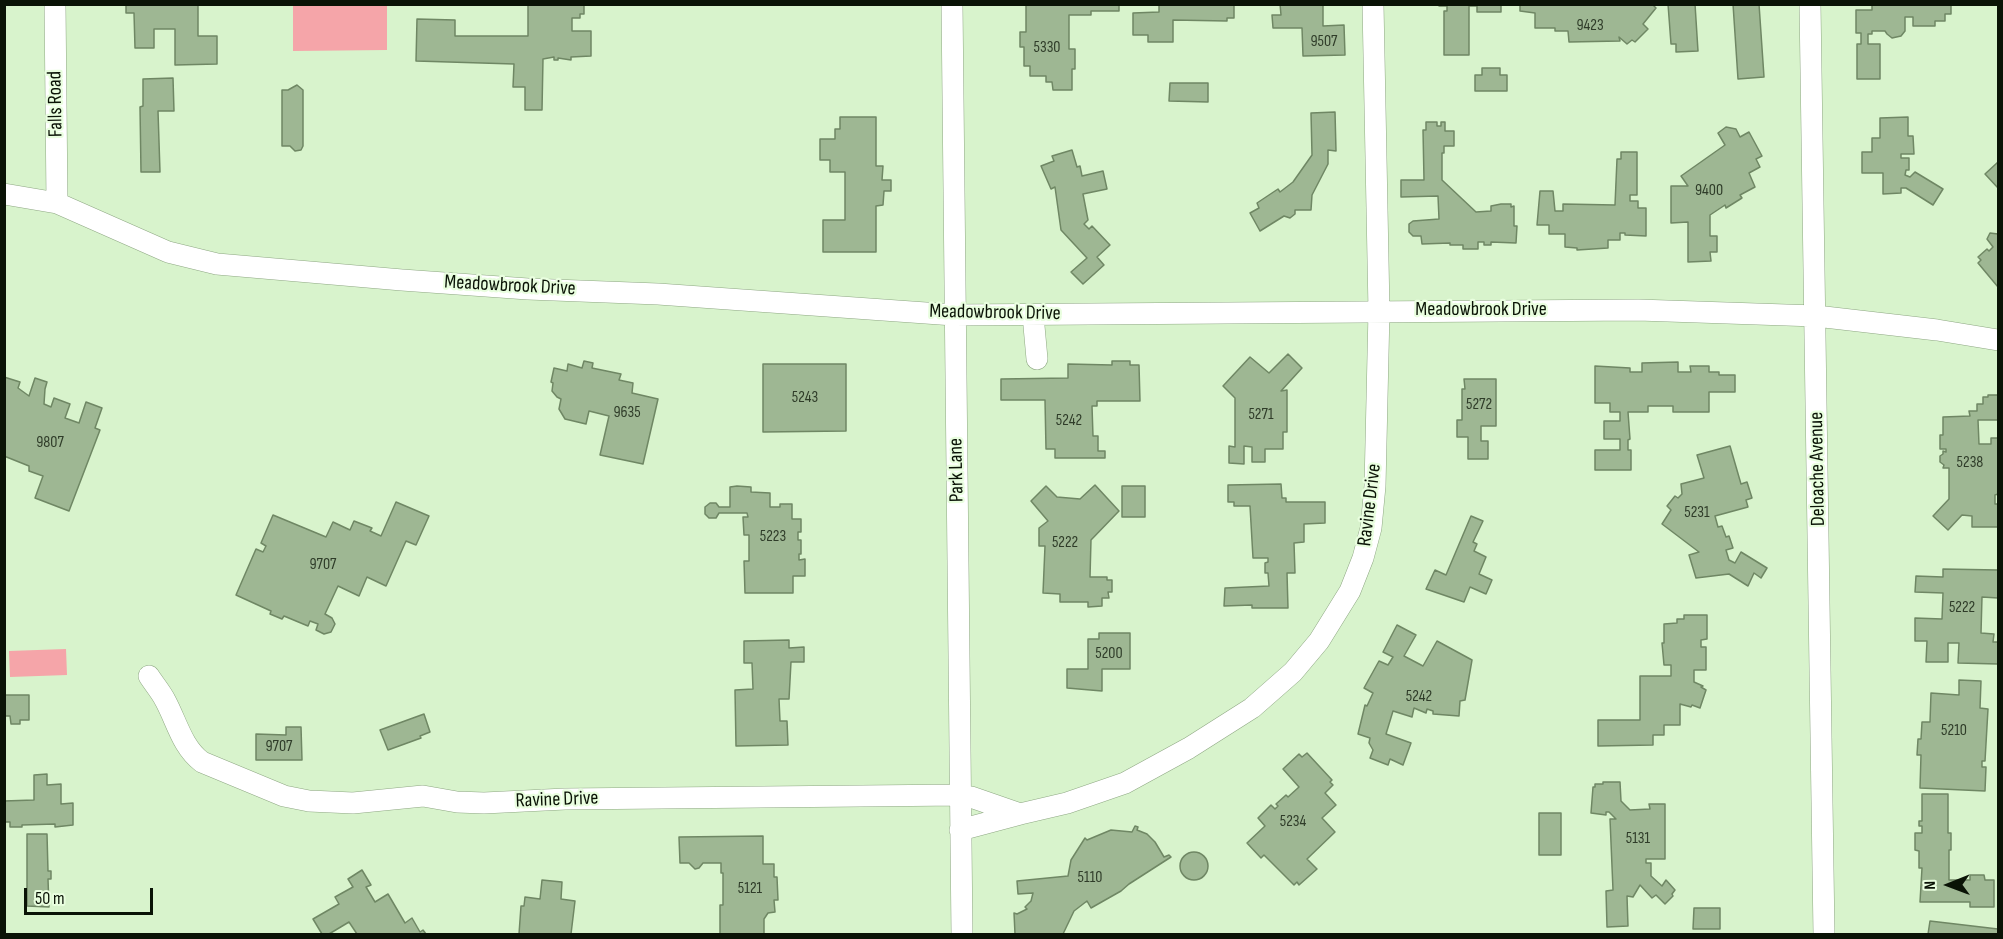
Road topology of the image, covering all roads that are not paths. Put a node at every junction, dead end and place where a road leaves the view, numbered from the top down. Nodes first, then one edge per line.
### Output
1 (55, 4) edge
2 (952, 4) edge
3 (1373, 4) edge
4 (1810, 4) edge
5 (4, 194) edge
6 (57, 203) junction
7 (1379, 310) junction
8 (954, 315) junction
9 (1033, 315) junction
10 (1816, 316) junction
11 (1998, 340) edge
12 (1037, 359) dead end
13 (149, 676) dead end
14 (960, 795) junction
15 (1020, 814) junction
16 (960, 830) junction
17 (962, 934) edge
18 (1824, 934) edge

1 - 6 street, Falls Road
2 - 8 street, Park Lane
3 - 7 street, Ravine Drive
4 - 10 street, Deloache Avenue
5 - 6 street, Meadowbrook Drive
6 - 8 street, Meadowbrook Drive
7 - 9 street, Meadowbrook Drive
7 - 10 street, Meadowbrook Drive
7 - 15 street, Ravine Drive
8 - 9 street, Meadowbrook Drive
8 - 14 street, Park Lane
9 - 12 street
10 - 11 street, Meadowbrook Drive
10 - 18 street, Deloache Avenue
13 - 14 street, Ravine Drive
14 - 15 street, Ravine Drive
14 - 16 street, Park Lane
15 - 16 street, Ravine Drive
16 - 17 street, Park Lane

